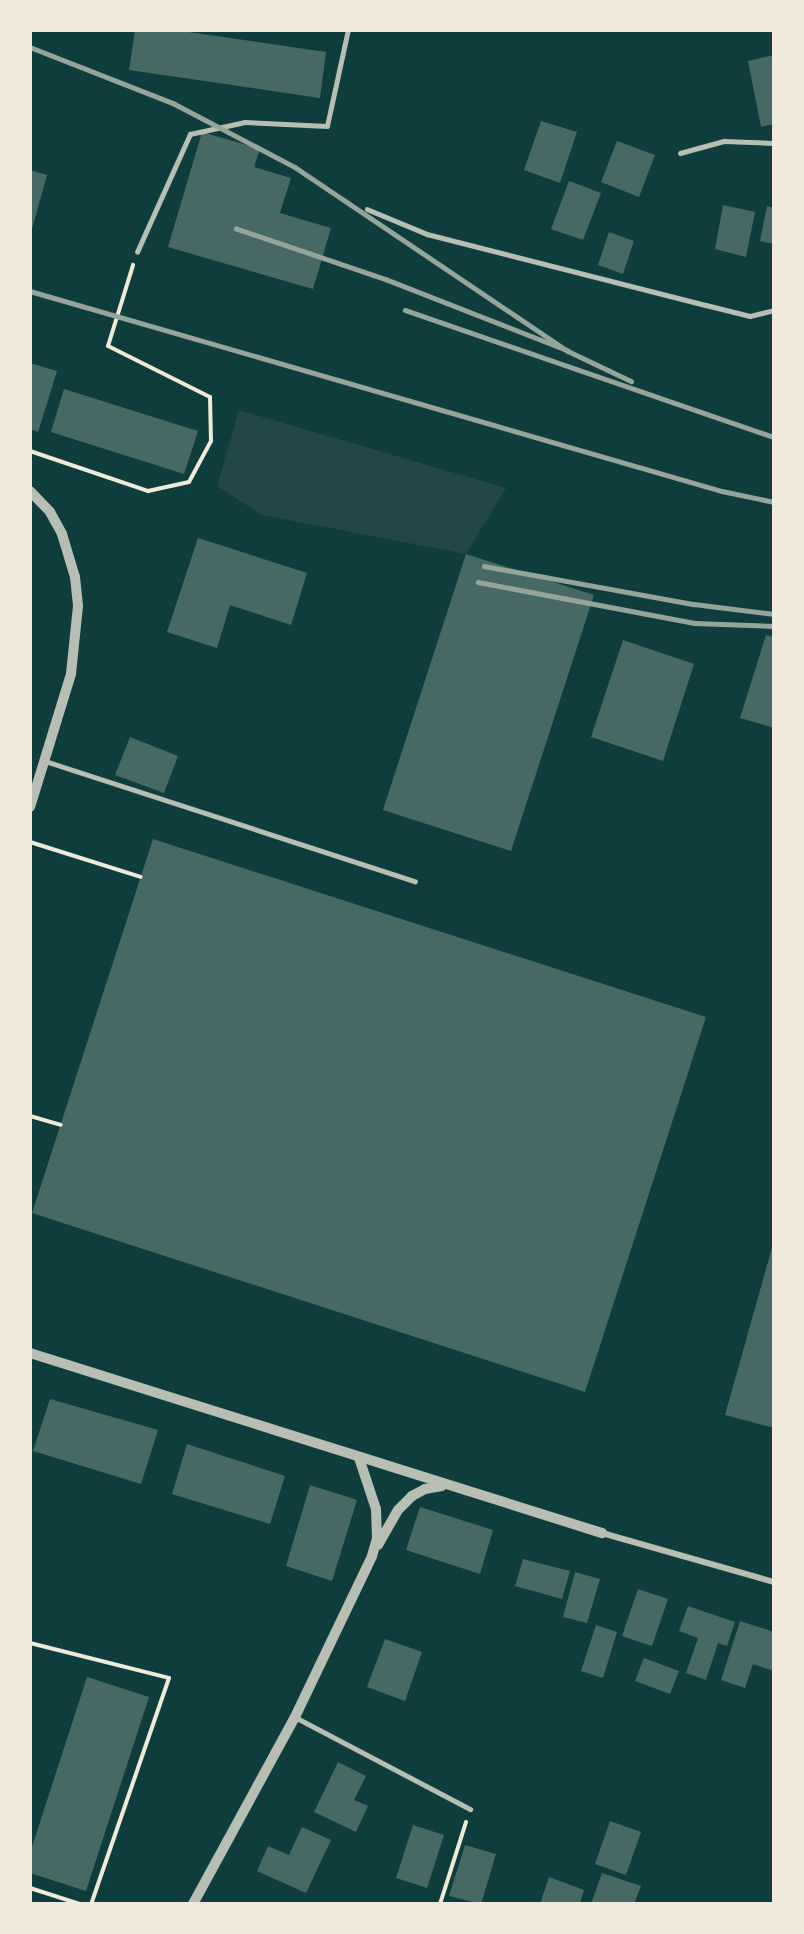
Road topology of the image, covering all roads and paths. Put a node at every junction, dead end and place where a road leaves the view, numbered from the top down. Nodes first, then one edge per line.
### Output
1 (348, 30) edge
2 (774, 143) edge
3 (680, 153) dead end
4 (366, 210) dead end
5 (138, 252) joint
6 (774, 310) edge
7 (30, 451) edge
8 (30, 491) edge
9 (45, 760) junction
10 (30, 807) edge
11 (30, 842) edge
12 (141, 877) dead end
13 (415, 881) dead end
14 (30, 1116) edge
15 (61, 1125) dead end
16 (30, 1353) edge
17 (359, 1458) junction
18 (452, 1487) junction
19 (602, 1533) joint
20 (372, 1556) junction
21 (774, 1582) edge
22 (30, 1643) edge
23 (296, 1717) junction
24 (470, 1809) joint
25 (30, 1888) edge
26 (80, 1904) edge
27 (91, 1904) edge
28 (193, 1904) edge
29 (440, 1904) edge

1 - 5 lane
2 - 3 lane
4 - 6 lane
5 - 7 path
8 - 9 street
9 - 10 street
9 - 13 lane
11 - 12 path
14 - 15 path
16 - 17 street
17 - 18 street
17 - 20 street
18 - 19 street
18 - 20 street
19 - 21 street
20 - 23 street
22 - 27 path
23 - 24 lane
23 - 28 street
24 - 29 path
25 - 26 path

